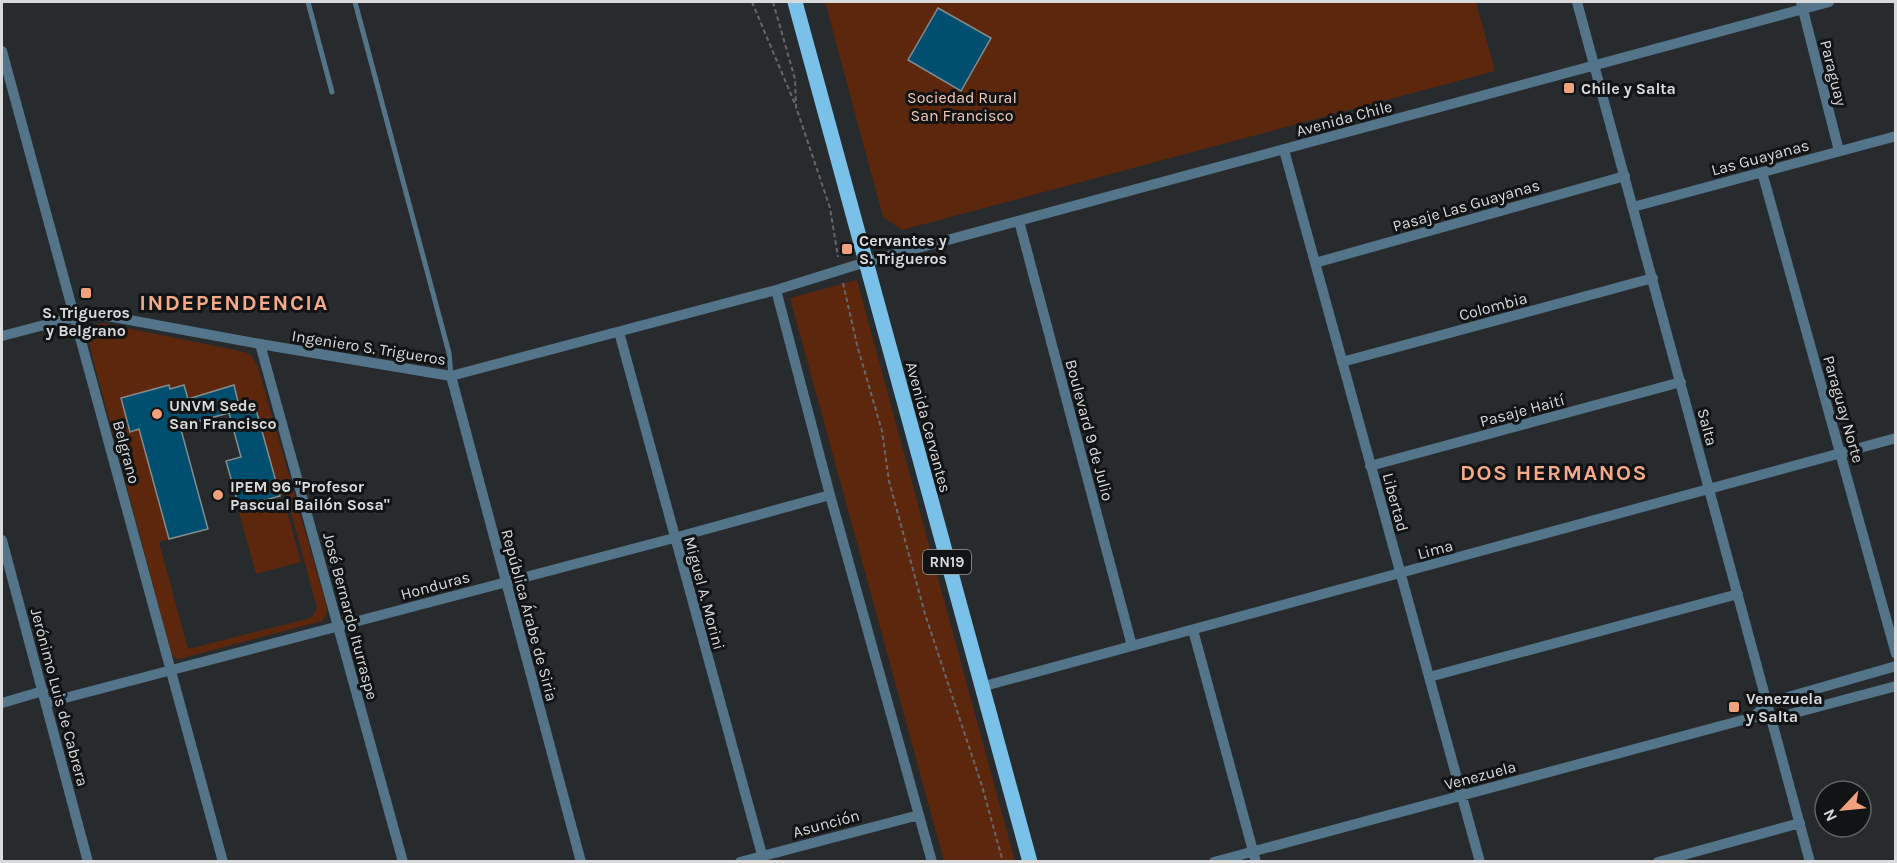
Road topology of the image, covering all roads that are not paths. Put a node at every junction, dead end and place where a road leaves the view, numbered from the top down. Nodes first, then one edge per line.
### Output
1 (308, 2) edge
2 (355, 2) edge
3 (795, 2) edge
4 (1577, 2) edge
5 (1829, 2) edge
6 (1802, 5) edge
7 (2, 51) edge
8 (1595, 66) junction
9 (332, 93) dead end
10 (1896, 136) edge
11 (1284, 150) junction
12 (1839, 152) junction
13 (1762, 172) junction
14 (1625, 176) junction
15 (1633, 207) junction
16 (1019, 221) junction
17 (866, 262) junction
18 (1315, 263) junction
19 (1653, 278) junction
20 (776, 290) junction
21 (75, 317) junction
22 (619, 332) junction
23 (2, 336) edge
24 (260, 344) junction
25 (1342, 363) junction
26 (451, 376) junction
27 (1680, 382) junction
28 (1896, 438) edge
29 (1840, 453) junction
30 (1370, 466) junction
31 (1710, 490) junction
32 (830, 495) junction
33 (675, 538) junction
34 (2, 540) edge
35 (1400, 574) junction
36 (505, 582) junction
37 (1738, 594) junction
38 (338, 626) junction
39 (1193, 630) junction
40 (1132, 646) junction
41 (1896, 654) edge
42 (1896, 666) edge
43 (170, 670) junction
44 (1429, 677) junction
45 (1896, 686) edge
46 (981, 687) junction
47 (43, 691) junction
48 (2, 703) edge
49 (46, 703) junction
50 (1767, 703) junction
51 (1754, 717) junction
52 (1772, 720) junction
53 (1462, 796) junction
54 (919, 815) junction
55 (1800, 823) junction
56 (1255, 856) edge
57 (763, 859) edge
58 (88, 861) edge
59 (223, 861) edge
60 (404, 861) edge
61 (581, 861) edge
62 (740, 861) edge
63 (932, 861) edge
64 (1030, 861) edge
65 (1214, 861) edge
66 (1480, 861) edge
67 (1658, 861) edge
68 (1810, 861) edge

1 - 9 lane
2 - 26 lane
3 - 17 main road, Avenida Cervantes / RN19
4 - 8 street, Salta
5 - 6 street, Avenida Chile
6 - 8 street, Avenida Chile
6 - 12 street, Paraguay
7 - 21 street, Belgrano
8 - 11 street, Avenida Chile
8 - 14 street, Salta
10 - 12 street, Las Guayanas
11 - 16 street, Avenida Chile
11 - 18 street, Libertad
12 - 13 street, Las Guayanas
13 - 15 street, Las Guayanas
13 - 29 street, Paraguay Norte
14 - 15 street, Salta
14 - 18 street, Pasaje Las Guayanas
15 - 19 street, Salta
16 - 17 street, Avenida Chile
16 - 40 street, Boulevard 9 de Julio
17 - 20 street, Ingeniero S. Trigueros
17 - 46 main road, Avenida Cervantes / RN19
18 - 25 street, Libertad
19 - 25 street, Colombia
19 - 27 street, Salta
20 - 22 street, Ingeniero S. Trigueros
20 - 32 street
21 - 23 street, Ingeniero S. Trigueros
21 - 24 street, Ingeniero S. Trigueros
21 - 43 street, Belgrano
22 - 26 street, Ingeniero S. Trigueros
22 - 33 street, Miguel A. Morini
24 - 26 street, Ingeniero S. Trigueros
24 - 38 street, José Bernardo Iturraspe
25 - 30 street, Libertad
26 - 36 street, República Árabe de Siria
27 - 30 street, Pasaje Haití
27 - 31 street, Salta
28 - 29 street, Lima
29 - 31 street, Lima
29 - 41 street, Paraguay Norte
30 - 35 street, Libertad
31 - 35 street, Lima
31 - 37 street, Salta
32 - 33 street, Honduras
32 - 54 street
33 - 36 street, Honduras
33 - 57 street, Miguel A. Morini
34 - 47 street, Jerónimo Luis de Cabrera
35 - 39 street, Lima
35 - 44 street, Libertad
36 - 38 street, Honduras
36 - 61 street, República Árabe de Siria
37 - 44 street
37 - 50 street, Salta
38 - 43 street, Honduras
38 - 60 street, José Bernardo Iturraspe
39 - 40 street, Lima
39 - 56 street
40 - 46 street, Lima
42 - 50 street
43 - 49 street, Honduras
43 - 59 street, Belgrano
44 - 53 street, Libertad
45 - 52 street, Venezuela
46 - 64 main road, Avenida Cervantes / RN19
47 - 48 street
47 - 49 street, Jerónimo Luis de Cabrera
49 - 58 street, Jerónimo Luis de Cabrera
50 - 51 street
50 - 52 street, Salta
51 - 52 street, Venezuela
51 - 53 street, Venezuela
52 - 55 street, Salta
53 - 56 street, Venezuela
53 - 66 street, Libertad
54 - 57 street, Asunción
54 - 63 street
55 - 67 street
55 - 68 street, Salta
56 - 65 street, Venezuela
57 - 62 street, Asunción

